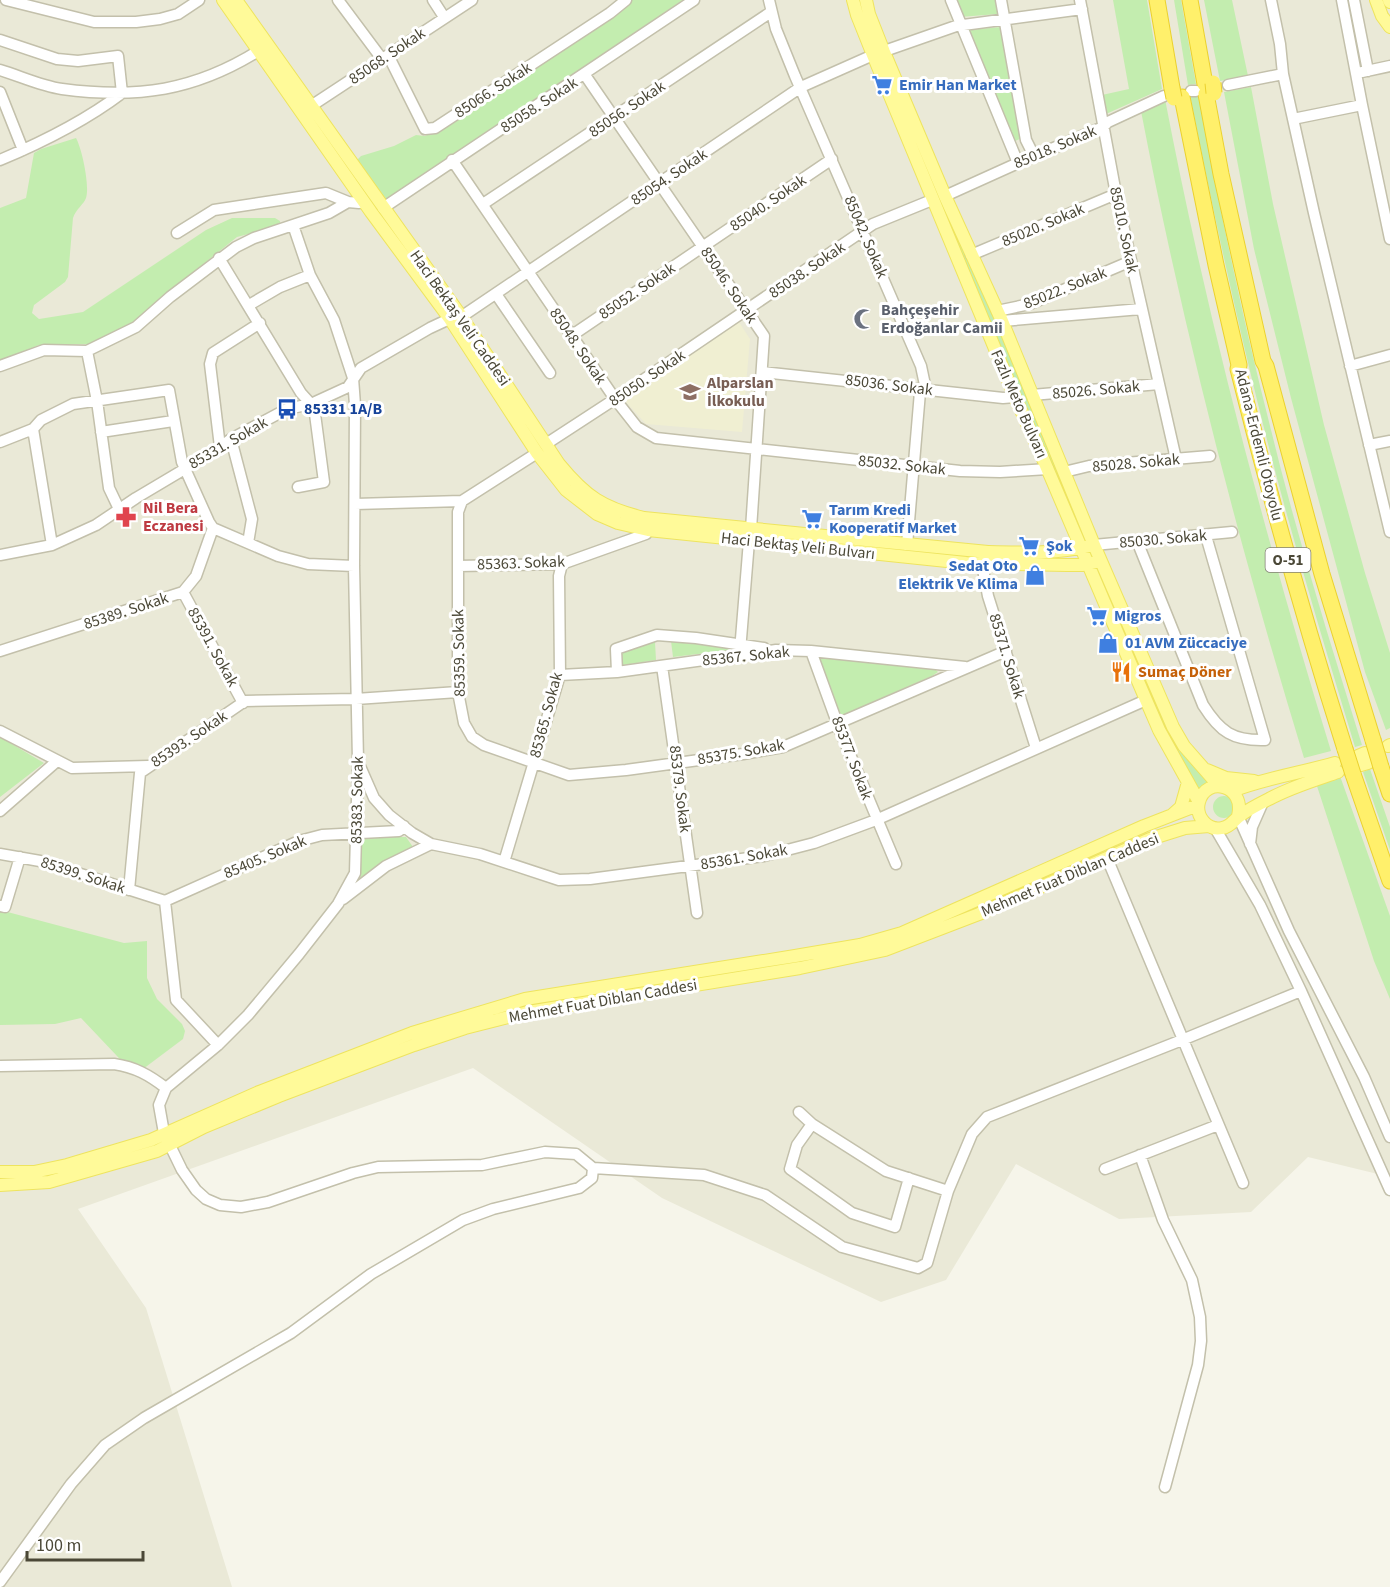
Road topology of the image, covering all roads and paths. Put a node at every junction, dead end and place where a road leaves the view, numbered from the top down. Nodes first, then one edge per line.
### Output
1 (7, 0) edge
2 (199, 0) edge
3 (223, 0) edge
4 (236, 0) edge
5 (338, 0) edge
6 (433, 0) edge
7 (472, 0) edge
8 (626, 0) edge
9 (694, 0) edge
10 (769, 0) edge
11 (853, 0) edge
12 (866, 0) edge
13 (951, 0) edge
14 (1001, 0) edge
15 (1157, 0) edge
16 (1165, 0) edge
17 (1190, 0) edge
18 (1199, 0) edge
19 (1271, 0) edge
20 (1342, 0) edge
21 (1354, 0) edge
22 (1376, 0) edge
23 (1081, 5) edge
24 (771, 12) junction
25 (444, 17) junction
26 (1004, 20) junction
27 (961, 25) junction
28 (1390, 27) edge
29 (0, 40) edge
30 (260, 50) junction
31 (879, 54) junction
32 (385, 57) junction
33 (1390, 66) edge
34 (0, 70) edge
35 (1368, 71) junction
36 (1356, 72) junction
37 (1283, 74) junction
38 (585, 75) junction
39 (1228, 85) dead end
40 (801, 87) junction
41 (1191, 91) junction
42 (0, 92) edge
43 (122, 93) junction
44 (1362, 105) junction
45 (307, 109) junction
46 (615, 117) junction
47 (1293, 119) junction
48 (1103, 128) junction
49 (24, 150) junction
50 (1034, 156) junction
51 (832, 159) junction
52 (0, 160) edge
53 (452, 160) junction
54 (1018, 163) junction
55 (659, 183) junction
56 (1116, 194) junction
57 (938, 198) junction
58 (363, 200) junction
59 (348, 202) junction
60 (483, 204) junction
61 (383, 208) junction
62 (293, 225) junction
63 (177, 232) dead end
64 (864, 232) junction
65 (1390, 239) edge
66 (703, 247) junction
67 (971, 255) junction
68 (219, 258) junction
69 (1131, 261) junction
70 (528, 271) junction
71 (310, 275) junction
72 (496, 294) junction
73 (249, 305) junction
74 (1141, 309) junction
75 (747, 310) junction
76 (1000, 316) junction
77 (455, 318) junction
78 (260, 323) junction
79 (571, 336) junction
80 (87, 351) junction
81 (1390, 356) edge
82 (0, 366) edge
83 (1350, 366) junction
84 (762, 372) junction
85 (550, 373) dead end
86 (353, 378) junction
87 (1159, 384) junction
88 (922, 389) junction
89 (1032, 396) junction
90 (1015, 397) junction
91 (615, 399) junction
92 (97, 401) junction
93 (310, 404) junction
94 (173, 421) junction
95 (33, 429) junction
96 (101, 432) junction
97 (231, 439) junction
98 (1390, 441) edge
99 (0, 442) edge
100 (1369, 445) junction
101 (220, 447) junction
102 (541, 448) junction
103 (758, 449) junction
104 (1210, 456) dead end
105 (1176, 459) junction
106 (913, 466) junction
107 (184, 468) junction
108 (1048, 469) junction
109 (1064, 472) junction
110 (298, 487) dead end
111 (462, 501) junction
112 (355, 504) junction
113 (119, 509) junction
114 (213, 528) junction
115 (648, 530) junction
116 (1232, 532) dead end
117 (1390, 532) edge
118 (750, 535) junction
119 (1206, 536) junction
120 (1137, 541) junction
121 (248, 543) junction
122 (52, 545) junction
123 (907, 545) junction
124 (1094, 545) junction
125 (1081, 549) junction
126 (0, 555) edge
127 (1101, 561) junction
128 (562, 564) junction
129 (982, 564) junction
130 (1087, 564) junction
131 (354, 566) junction
132 (458, 566) junction
133 (183, 592) junction
134 (740, 649) junction
135 (0, 651) edge
136 (811, 651) junction
137 (1006, 651) junction
138 (662, 666) junction
139 (968, 667) junction
140 (617, 672) junction
141 (560, 675) junction
142 (459, 692) junction
143 (356, 699) junction
144 (1146, 700) junction
145 (243, 703) junction
146 (838, 723) junction
147 (0, 731) edge
148 (1036, 748) junction
149 (1358, 760) junction
150 (57, 761) junction
151 (358, 761) junction
152 (533, 762) junction
153 (676, 763) junction
154 (148, 766) junction
155 (1204, 769) junction
156 (1258, 781) junction
157 (1188, 782) junction
158 (1219, 786) junction
159 (1232, 791) junction
160 (1390, 794) edge
161 (1263, 802) junction
162 (1198, 803) junction
163 (0, 811) edge
164 (1172, 815) junction
165 (1238, 816) junction
166 (876, 820) junction
167 (404, 826) junction
168 (1212, 827) junction
169 (356, 832) junction
170 (431, 844) junction
171 (1250, 844) junction
172 (0, 854) edge
173 (20, 857) junction
174 (1107, 858) junction
175 (504, 862) junction
176 (896, 864) dead end
177 (690, 866) junction
178 (1390, 880) edge
179 (129, 890) junction
180 (165, 901) junction
181 (338, 904) junction
182 (0, 906) edge
183 (697, 913) dead end
184 (1301, 991) junction
185 (1182, 1040) junction
186 (218, 1045) junction
187 (0, 1066) edge
188 (166, 1088) junction
189 (799, 1112) dead end
190 (812, 1124) junction
191 (1218, 1125) junction
192 (164, 1133) junction
193 (1390, 1137) edge
194 (170, 1145) junction
195 (1140, 1155) junction
196 (593, 1168) junction
197 (1105, 1168) dead end
198 (0, 1172) edge
199 (909, 1178) junction
200 (1243, 1183) dead end
201 (0, 1185) edge
202 (1390, 1190) edge
203 (948, 1191) junction
204 (1165, 1487) dead end
205 (0, 1582) edge

1 - 2 street
3 - 30 main road, Haci Bektaş Veli Caddesi
4 - 45 main road, Haci Bektaş Veli Caddesi
5 - 32 street
6 - 25 street
7 - 25 street, 85068. Sokak
8 - 32 street, 85066. Sokak
9 - 38 street, 85058. Sokak
10 - 24 street, 85042. Sokak
11 - 31 main road, Fazlı Meto Bulvarı
12 - 31 main road, Fazlı Meto Bulvarı
13 - 27 street
14 - 26 street
15 - 41 highway
16 - 41 highway, Adana-Erdemli Otoyolu / O-51
17 - 41 highway, Adana-Erdemli Otoyolu / O-51
18 - 41 highway
19 - 37 street
20 - 36 street
21 - 35 street
22 - 28 main road
23 - 26 street, 85054. Sokak
23 - 48 street, 85010. Sokak
24 - 40 street, 85042. Sokak
24 - 46 street, 85056. Sokak
25 - 32 street, 85068. Sokak
26 - 27 street, 85054. Sokak
26 - 50 street
27 - 31 street, 85054. Sokak
27 - 54 street
29 - 43 street
30 - 43 street
30 - 45 main road, Haci Bektaş Veli Caddesi
31 - 40 street, 85054. Sokak
31 - 57 main road, Fazlı Meto Bulvarı
32 - 45 street, 85068. Sokak
33 - 35 street
34 - 43 street
35 - 36 street
36 - 44 street
37 - 39 street
37 - 47 street
38 - 46 street, 85046. Sokak
38 - 53 street, 85058. Sokak
40 - 51 street, 85042. Sokak
40 - 55 street, 85054. Sokak
41 - 48 street, 85018. Sokak
41 - 149 highway, Adana-Erdemli Otoyolu / O-51
41 - 149 highway, Adana-Erdemli Otoyolu / O-51
42 - 49 street
43 - 49 street
44 - 47 street
44 - 65 street
45 - 58 main road, Haci Bektaş Veli Caddesi
45 - 61 main road, Haci Bektaş Veli Caddesi
46 - 55 street, 85046. Sokak
46 - 60 street, 85056. Sokak
47 - 83 street
48 - 50 street, 85018. Sokak
48 - 56 street, 85010. Sokak
49 - 52 street
50 - 54 street, 85018. Sokak
51 - 64 street, 85042. Sokak
51 - 66 street, 85040. Sokak
53 - 60 street, 85048. Sokak
53 - 61 street, 85058. Sokak
54 - 57 street, 85018. Sokak
55 - 66 street, 85046. Sokak
55 - 70 street, 85054. Sokak
56 - 67 street, 85020. Sokak
56 - 69 street, 85010. Sokak
57 - 64 street, 85038. Sokak
57 - 67 main road, Fazlı Meto Bulvarı
57 - 90 main road, Fazlı Meto Bulvarı
58 - 59 street
58 - 77 main road, Haci Bektaş Veli Caddesi
59 - 62 street
59 - 63 street
60 - 70 street, 85048. Sokak
61 - 77 main road, Haci Bektaş Veli Caddesi
62 - 68 street
62 - 71 street, 85383. Sokak
64 - 75 street, 85038. Sokak
64 - 88 street, 85042. Sokak
66 - 75 street, 85046. Sokak
66 - 79 street, 85052. Sokak
67 - 76 main road, Fazlı Meto Bulvarı
68 - 73 street
68 - 80 street
69 - 74 street, 85010. Sokak
69 - 76 street, 85022. Sokak
70 - 72 street, 85054. Sokak
70 - 79 street, 85048. Sokak
71 - 73 street
71 - 86 street, 85383. Sokak
72 - 77 street, 85054. Sokak
72 - 85 street
73 - 78 street
74 - 76 street
74 - 87 street, 85010. Sokak
75 - 84 street, 85046. Sokak
75 - 91 street, 85050. Sokak
76 - 89 main road, Fazlı Meto Bulvarı
77 - 86 street, 85331. Sokak
77 - 102 main road, Haci Bektaş Veli Caddesi
78 - 93 street
78 - 101 street
79 - 91 street, 85048. Sokak
80 - 82 street
80 - 92 street
81 - 83 street
83 - 100 street
84 - 88 street, 85036. Sokak
84 - 103 street, 85046. Sokak
86 - 93 street, 85331. Sokak
86 - 112 street, 85383. Sokak
87 - 89 street, 85026. Sokak
87 - 105 street, 85010. Sokak
88 - 90 street, 85036. Sokak
88 - 106 street, 85042. Sokak
89 - 109 main road, Fazlı Meto Bulvarı
90 - 108 main road, Fazlı Meto Bulvarı
91 - 102 street, 85050. Sokak
91 - 103 street, 85048. Sokak
92 - 94 street
92 - 95 street
92 - 96 street
93 - 97 street, 85331. Sokak
93 - 110 street
94 - 96 street
94 - 107 street
95 - 99 street
95 - 122 street
96 - 113 street
97 - 101 street, 85331. Sokak
97 - 121 street
98 - 100 street
100 - 117 street
101 - 107 street, 85331. Sokak
102 - 111 street, 85050. Sokak
102 - 115 main road, Haci Bektaş Veli Bulvarı
102 - 118 main road, Haci Bektaş Veli Caddesi
103 - 106 street, 85032. Sokak
103 - 118 street, 85046. Sokak
104 - 105 street, 85028. Sokak
105 - 109 street, 85028. Sokak
106 - 108 street, 85032. Sokak
106 - 123 street, 85042. Sokak
107 - 113 street, 85331. Sokak
107 - 114 street
108 - 125 main road, Fazlı Meto Bulvarı
109 - 124 main road, Fazlı Meto Bulvarı
111 - 112 street
111 - 132 street, 85359. Sokak
112 - 131 street, 85383. Sokak
113 - 122 street, 85331. Sokak
114 - 121 street
114 - 133 street, 85389. Sokak
115 - 118 main road, Haci Bektaş Veli Bulvarı
115 - 128 street, 85363. Sokak
116 - 119 street, 85030. Sokak
118 - 123 main road, Haci Bektaş Veli Bulvarı
118 - 129 main road, Haci Bektaş Veli Bulvarı
118 - 134 street
119 - 120 street, 85030. Sokak
119 - 120 street
120 - 124 street, 85030. Sokak
121 - 131 street
122 - 126 street, 85331. Sokak
123 - 125 main road, Haci Bektaş Veli Bulvarı
124 - 125 main road, Haci Bektaş Veli Bulvarı
124 - 127 main road, Fazlı Meto Bulvarı
125 - 130 main road, Fazlı Meto Bulvarı
127 - 130 main road
127 - 155 main road, Fazlı Meto Bulvarı
128 - 132 street, 85363. Sokak
128 - 141 street, 85365. Sokak
129 - 130 main road, Haci Bektaş Veli Bulvarı
129 - 137 street, 85371. Sokak
130 - 144 main road, Fazlı Meto Bulvarı
131 - 143 street, 85383. Sokak
132 - 142 street, 85359. Sokak
133 - 135 street, 85389. Sokak
133 - 145 street, 85391. Sokak
134 - 136 street, 85367. Sokak
134 - 138 street, 85367. Sokak
134 - 140 street
136 - 139 street, 85367. Sokak
136 - 146 street, 85377. Sokak
137 - 139 street, 85375. Sokak
137 - 148 street, 85371. Sokak
138 - 140 street, 85367. Sokak
138 - 153 street, 85379. Sokak
139 - 146 street, 85375. Sokak
140 - 141 street, 85367. Sokak
141 - 152 street, 85365. Sokak
142 - 143 street, 85393. Sokak
142 - 152 street, 85359. Sokak
143 - 145 street, 85393. Sokak
143 - 151 street, 85383. Sokak
144 - 148 street, 85361. Sokak
144 - 157 main road, Fazlı Meto Bulvarı
145 - 154 street, 85393. Sokak
146 - 153 street, 85375. Sokak
146 - 166 street, 85377. Sokak
147 - 150 street
148 - 166 street, 85361. Sokak
149 - 156 main road
149 - 160 highway, Adana-Erdemli Otoyolu / O-51
149 - 161 main road
149 - 178 highway, Adana-Erdemli Otoyolu / O-51
150 - 154 street
150 - 163 street
151 - 167 street, 85361. Sokak
151 - 169 street, 85383. Sokak
152 - 153 street, 85375. Sokak
152 - 175 street, 85365. Sokak
153 - 177 street, 85379. Sokak
154 - 179 street, 85393. Sokak
155 - 156 main road
155 - 158 main road, Fazlı Meto Bulvarı
156 - 159 main road
157 - 162 main road, Fazlı Meto Bulvarı
157 - 164 main road
158 - 159 main road
158 - 162 main road
159 - 165 main road
161 - 165 main road
161 - 171 street
162 - 164 main road, Mehmet Fuat Diblan Caddesi
162 - 168 main road
164 - 192 main road, Mehmet Fuat Diblan Caddesi
165 - 168 main road
165 - 171 street
166 - 176 street, 85377. Sokak
166 - 177 street, 85361. Sokak
167 - 169 street, 85405. Sokak
167 - 170 street, 85361. Sokak
168 - 174 main road, Mehmet Fuat Diblan Caddesi
168 - 184 street
169 - 180 street, 85405. Sokak
169 - 181 street, 85383. Sokak
170 - 175 street, 85361. Sokak
170 - 181 street
171 - 193 street
172 - 173 street, 85399. Sokak
173 - 179 street, 85399. Sokak
173 - 182 street
174 - 185 street
174 - 194 main road, Mehmet Fuat Diblan Caddesi
175 - 177 street, 85361. Sokak
177 - 183 street, 85379. Sokak
179 - 180 street, 85399. Sokak
180 - 186 street
181 - 186 street, 85383. Sokak
184 - 185 street
184 - 202 street
185 - 191 street
185 - 203 street
186 - 188 street, 85383. Sokak
187 - 188 street
188 - 192 street
189 - 190 street
190 - 199 street
190 - 199 street
191 - 195 street
191 - 200 street
192 - 194 street
192 - 198 main road, Mehmet Fuat Diblan Caddesi
194 - 196 street
194 - 201 main road, Mehmet Fuat Diblan Caddesi
195 - 197 street
195 - 204 street
196 - 203 street
196 - 205 street
199 - 203 street

